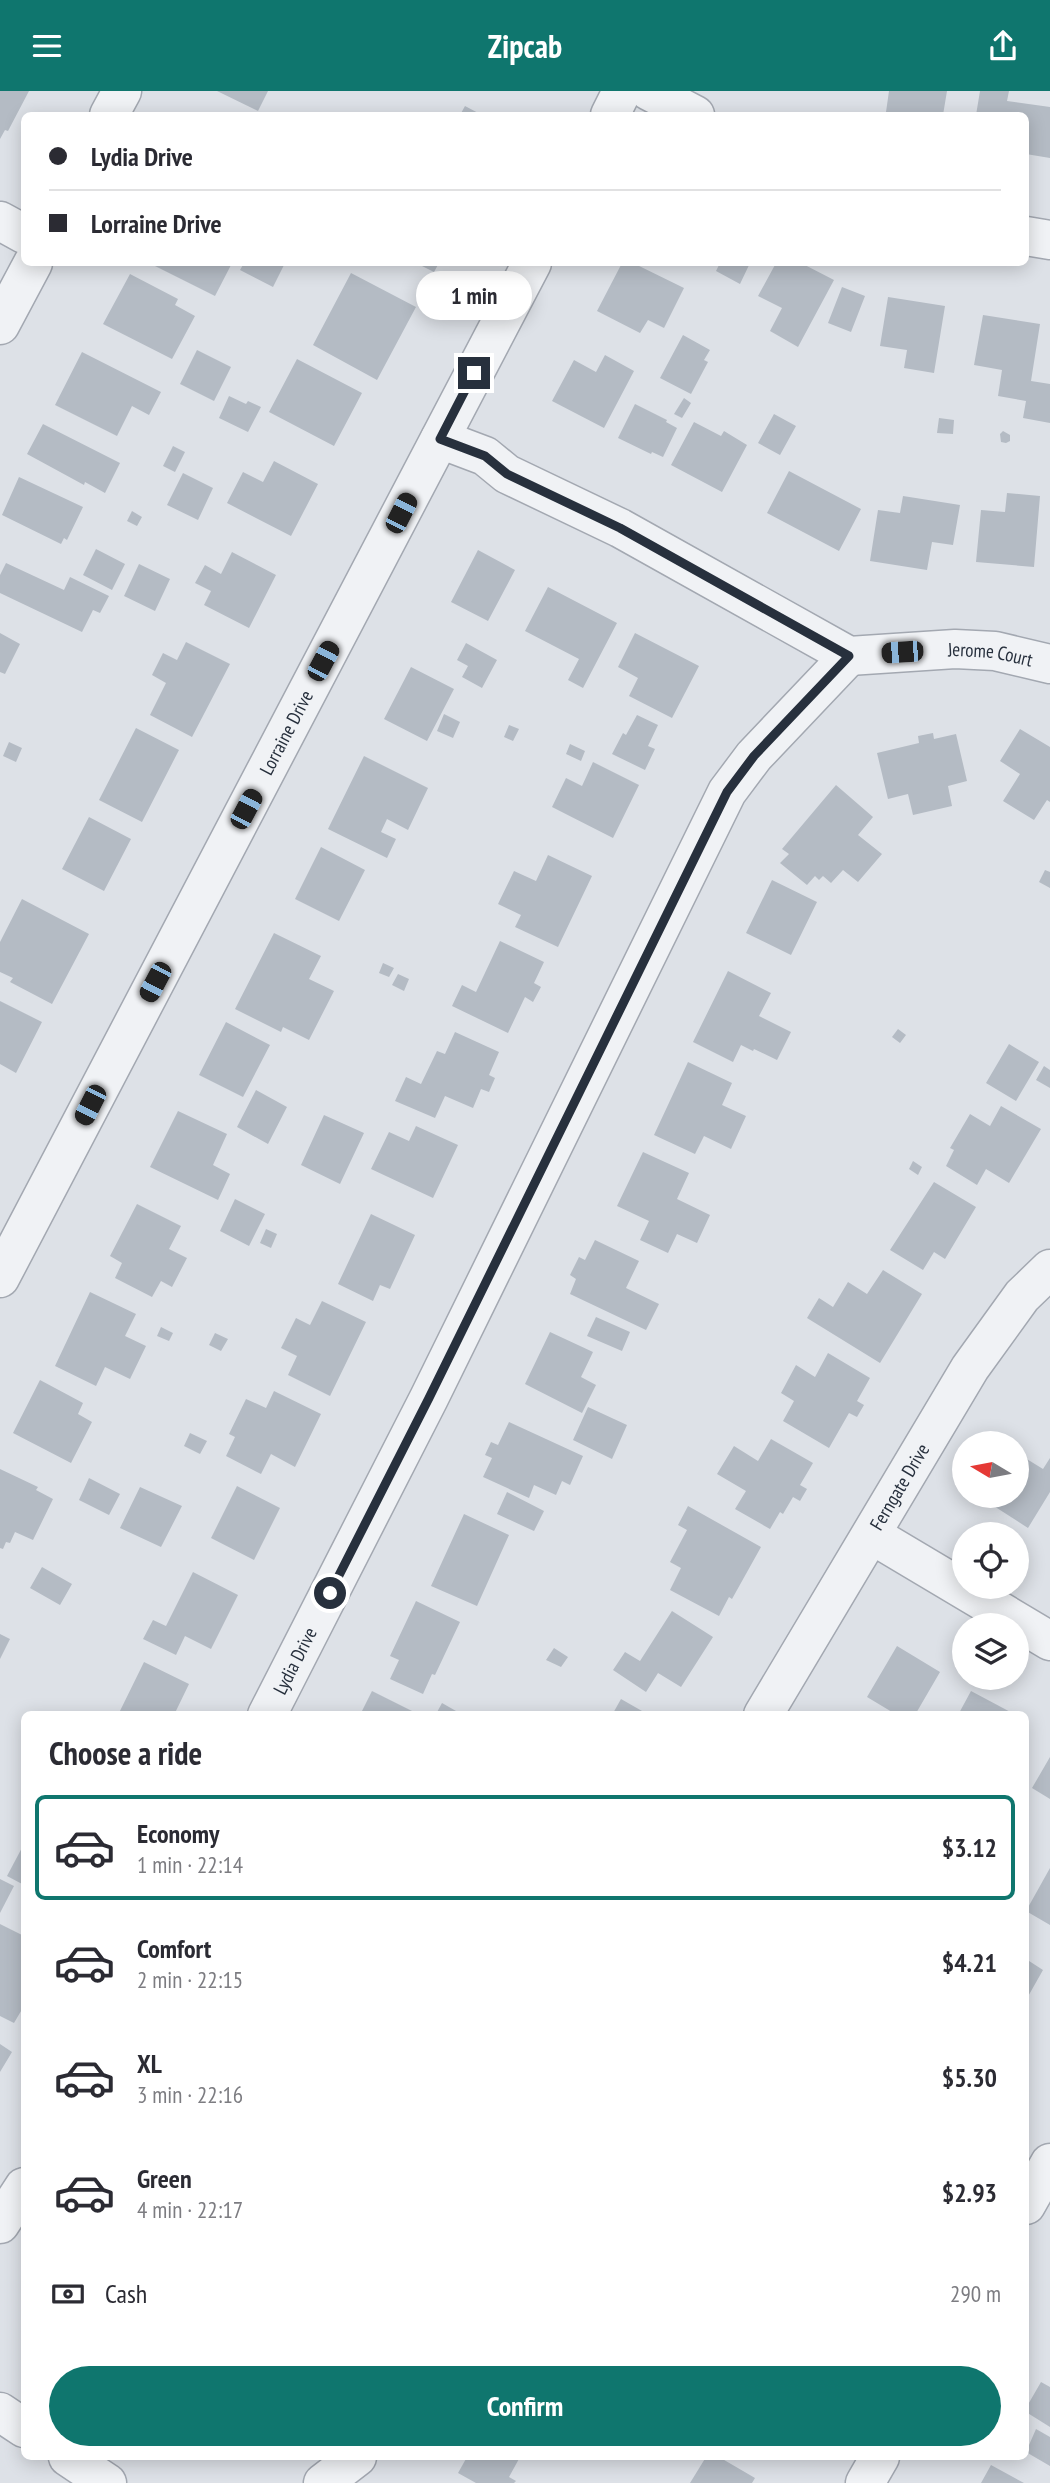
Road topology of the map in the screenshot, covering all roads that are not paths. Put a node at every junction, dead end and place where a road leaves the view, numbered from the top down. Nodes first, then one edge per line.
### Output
1 (122, 91) edge
2 (622, 91) edge
3 (649, 91) edge
4 (111, 112) edge
5 (612, 112) edge
6 (689, 112) edge
7 (0, 221) edge
8 (21, 232) edge
9 (1029, 236) edge
10 (1050, 240) edge
11 (31, 266) edge
12 (530, 266) edge
13 (0, 325) edge
14 (440, 439) junction
15 (849, 656) junction
16 (1050, 664) edge
17 (1050, 1269) edge
18 (0, 1278) edge
19 (872, 1535) junction
20 (1050, 1641) edge
21 (269, 1711) edge
22 (765, 1711) edge
23 (1050, 2163) edge
24 (21, 2192) edge
25 (1029, 2201) edge
26 (0, 2224) edge
27 (0, 2412) edge
28 (21, 2426) edge
29 (72, 2460) edge
30 (353, 2460) edge
31 (878, 2460) edge
32 (107, 2483) edge
33 (323, 2483) edge
34 (865, 2483) edge

1 - 4 street
2 - 5 street
3 - 6 street
7 - 8 street
9 - 10 street
11 - 13 street
12 - 14 street, Lorraine Drive
14 - 15 street
14 - 18 street, Lorraine Drive
15 - 16 street, Jerome Court
15 - 21 street, Lydia Drive
17 - 19 street, Ferngate Drive
19 - 20 street
19 - 22 street, Ferngate Drive
23 - 25 street
24 - 26 street
27 - 28 street
29 - 32 street
30 - 33 street
31 - 34 street

